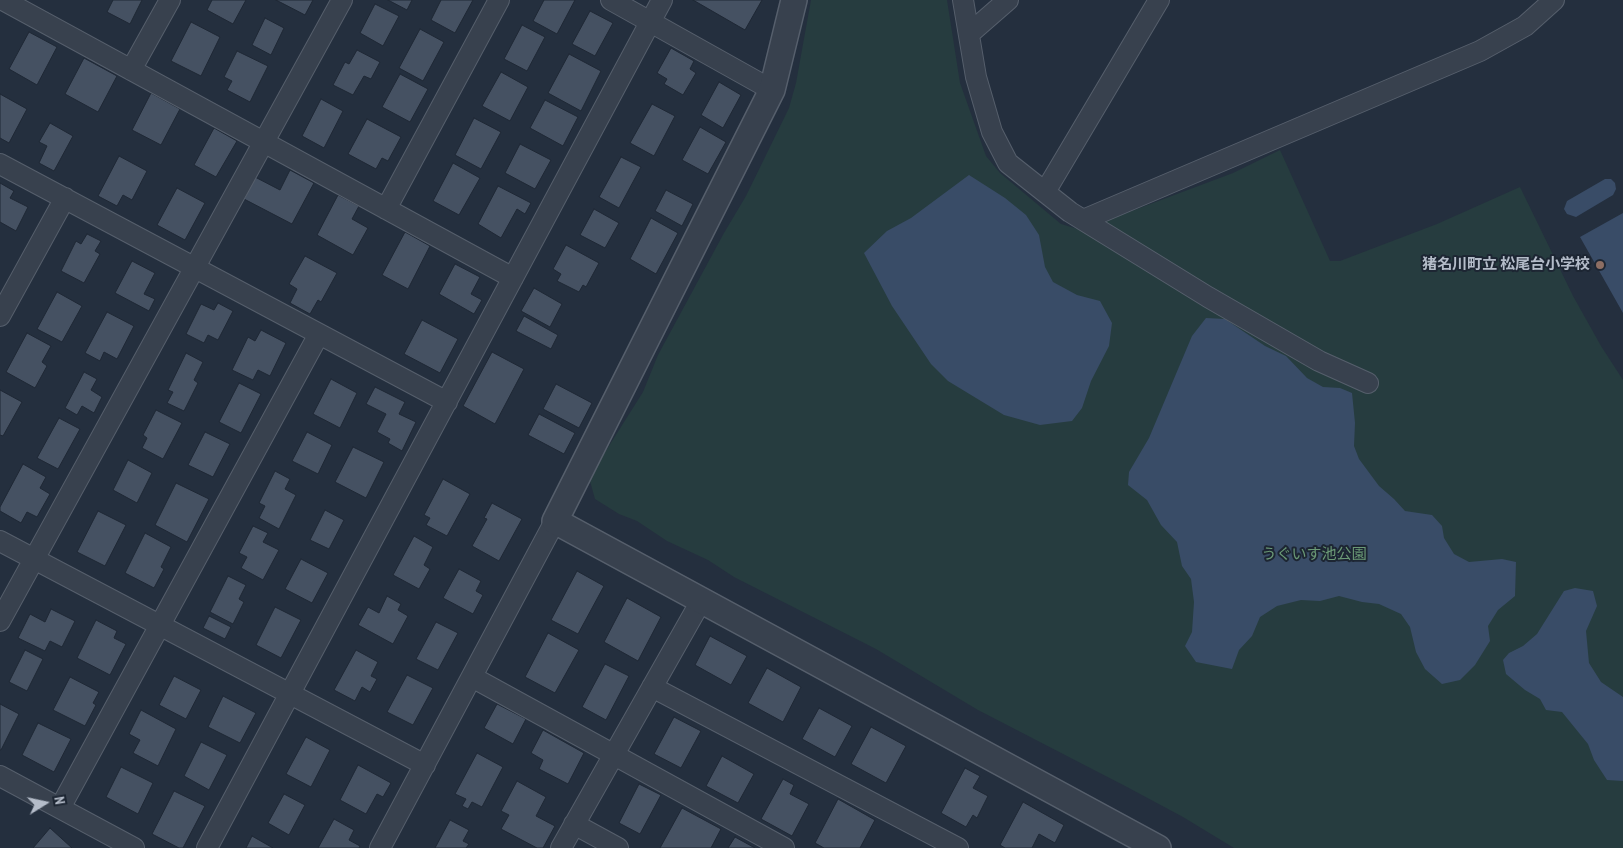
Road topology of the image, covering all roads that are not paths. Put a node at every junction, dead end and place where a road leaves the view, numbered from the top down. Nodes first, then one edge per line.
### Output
1 (3, 0) edge
2 (170, 0) edge
3 (342, 0) edge
4 (499, 0) edge
5 (611, 0) edge
6 (662, 0) edge
7 (794, 0) edge
8 (963, 0) edge
9 (1008, 0) edge
10 (1159, 0) edge
11 (1554, 0) edge
12 (0, 6) edge
13 (650, 22) junction
14 (969, 34) junction
15 (131, 70) junction
16 (772, 90) junction
17 (264, 142) junction
18 (0, 164) edge
19 (1045, 192) junction
20 (65, 198) junction
21 (386, 209) junction
22 (1084, 220) junction
23 (195, 268) junction
24 (514, 278) junction
25 (0, 316) edge
26 (319, 334) junction
27 (1368, 383) dead end
28 (447, 402) junction
29 (555, 521) junction
30 (0, 541) edge
31 (34, 559) junction
32 (701, 601) junction
33 (0, 621) edge
34 (160, 626) junction
35 (472, 677) junction
36 (652, 687) junction
37 (290, 694) junction
38 (614, 755) junction
39 (425, 765) junction
40 (0, 776) edge
41 (60, 808) junction
42 (574, 824) junction
43 (134, 848) edge
44 (208, 848) edge
45 (380, 848) edge
46 (560, 848) edge
47 (618, 848) edge
48 (784, 848) edge
49 (958, 848) edge
50 (1158, 848) edge

1 - 12 street
1 - 15 street
2 - 15 street
3 - 17 street
4 - 21 street
5 - 13 street
6 - 13 street
7 - 16 street
8 - 14 street
9 - 14 street
10 - 19 street
11 - 22 street
13 - 16 street
13 - 24 street
14 - 19 street
15 - 17 street
16 - 29 street
17 - 21 street
17 - 23 street
18 - 20 street
19 - 22 street
20 - 23 street
20 - 25 street
21 - 24 street
22 - 27 street
23 - 26 street
23 - 31 street
24 - 28 street
26 - 28 street
26 - 34 street
28 - 37 street
29 - 32 street
29 - 35 street
30 - 31 street
31 - 33 street
31 - 34 street
32 - 36 street
32 - 50 street
34 - 37 street
34 - 41 street
35 - 38 street
35 - 39 street
36 - 38 street
36 - 49 street
37 - 39 street
37 - 44 street
38 - 42 street
38 - 48 street
39 - 45 street
40 - 41 street
41 - 43 street
42 - 46 street
42 - 47 street

